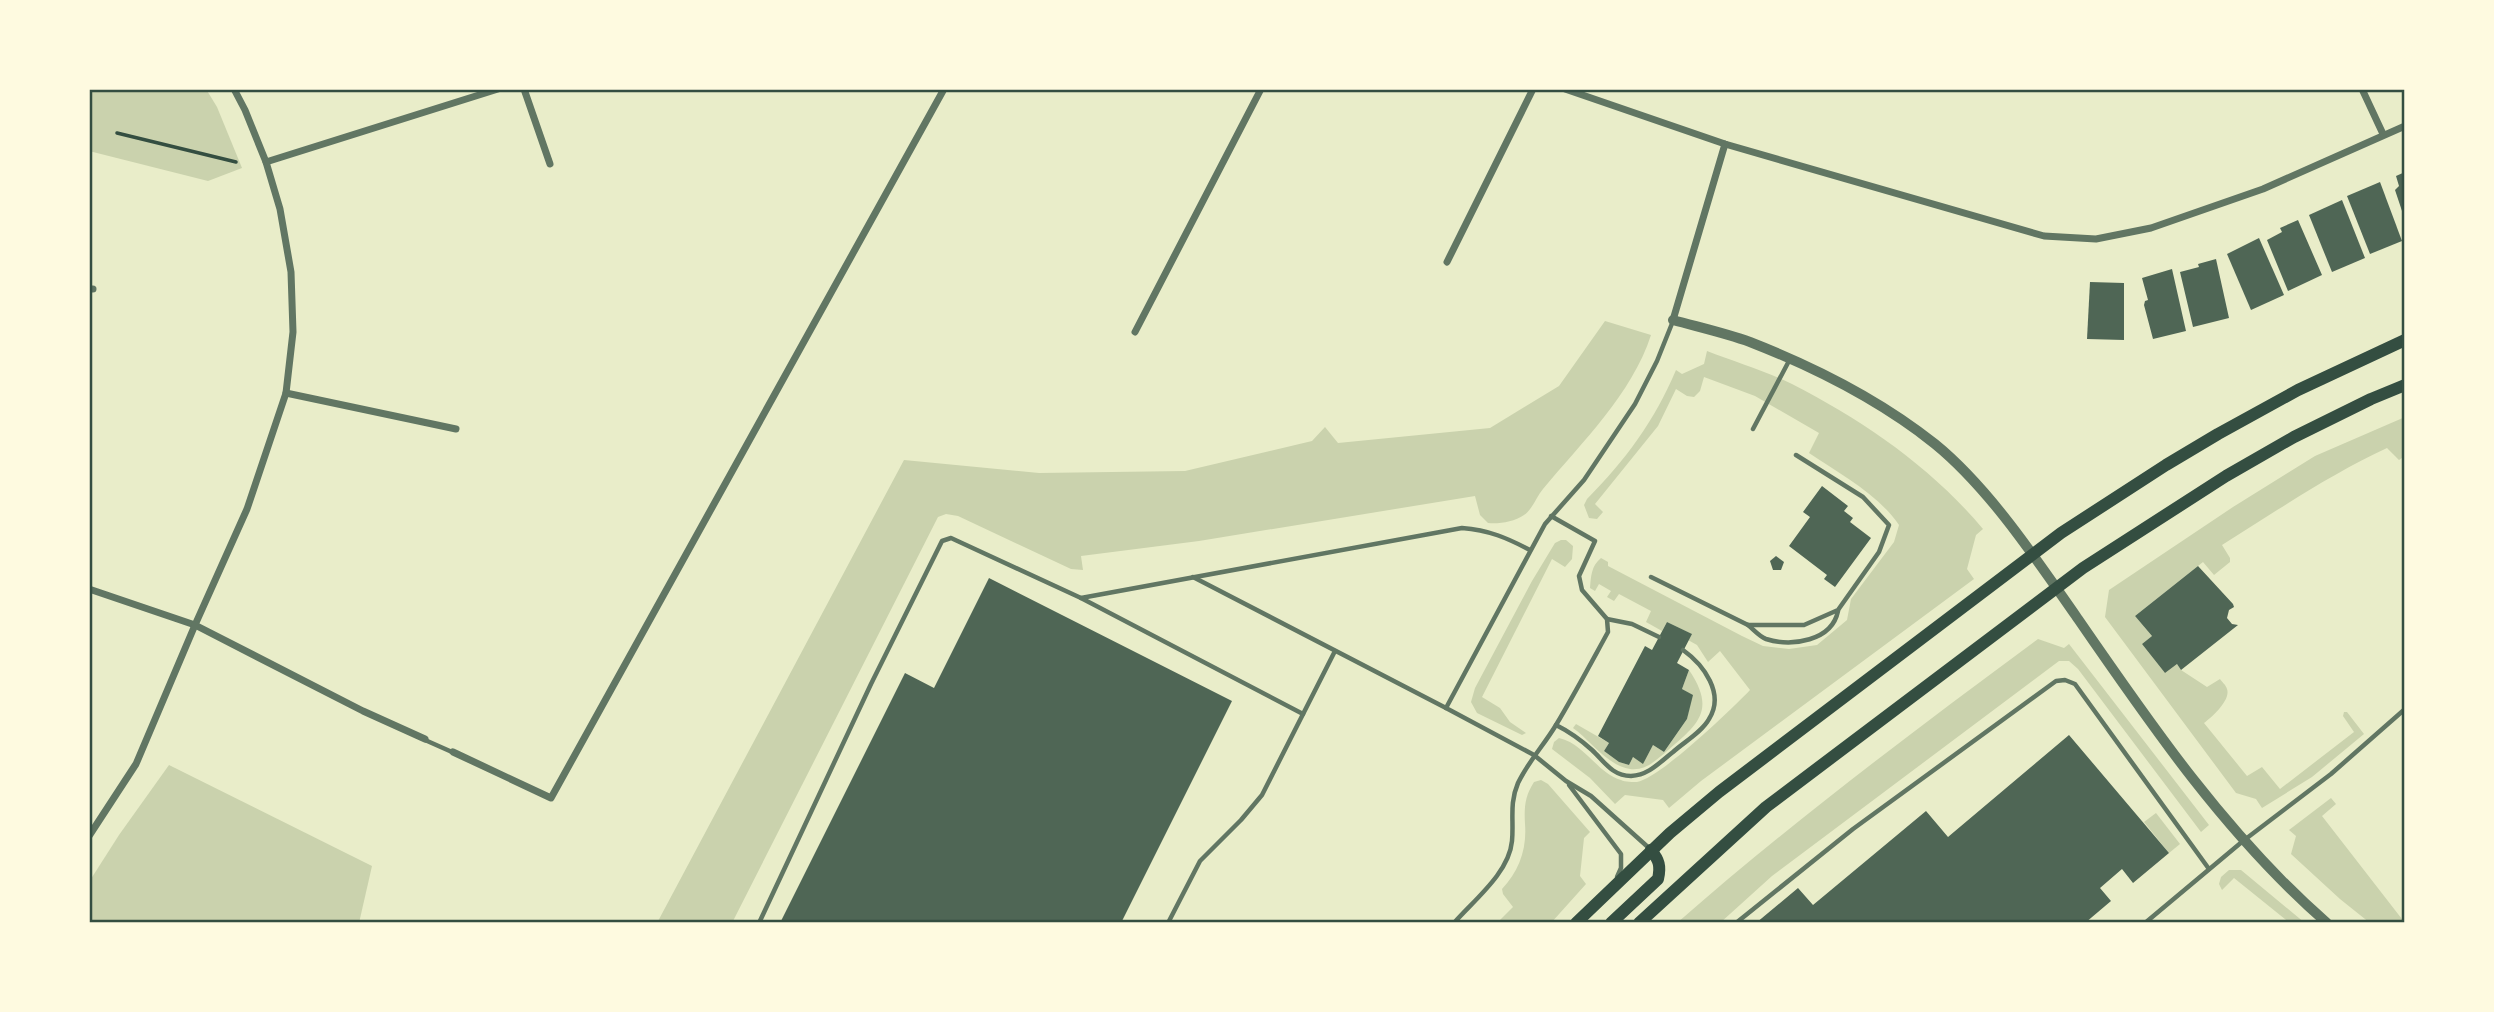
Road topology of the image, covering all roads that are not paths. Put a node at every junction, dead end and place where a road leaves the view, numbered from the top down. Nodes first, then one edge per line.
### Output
1 (234, 89) edge
2 (498, 89) edge
3 (524, 89) edge
4 (944, 89) edge
5 (1261, 89) edge
6 (1533, 89) edge
7 (1565, 89) edge
8 (2362, 89) edge
9 (2405, 126) edge
10 (2383, 134) junction
11 (1726, 144) junction
12 (266, 162) junction
13 (550, 164) dead end
14 (1447, 262) dead end
15 (1673, 320) junction
16 (1135, 332) dead end
17 (2405, 340) edge
18 (1790, 359) junction
19 (2405, 385) edge
20 (286, 393) junction
21 (456, 429) dead end
22 (1754, 429) dead end
23 (1796, 455) dead end
24 (1552, 516) junction
25 (1530, 550) junction
26 (2031, 554) junction
27 (1651, 577) dead end
28 (1193, 578) junction
29 (2056, 587) junction
30 (89, 589) edge
31 (1081, 598) junction
32 (1838, 610) junction
33 (1607, 619) junction
34 (195, 625) junction
35 (1748, 625) junction
36 (1659, 637) dead end
37 (1683, 650) dead end
38 (1335, 651) junction
39 (1446, 708) junction
40 (2405, 709) edge
41 (1303, 714) junction
42 (1556, 725) junction
43 (425, 739) joint
44 (453, 752) joint
45 (1534, 755) junction
46 (1566, 781) junction
47 (89, 836) edge
48 (2243, 841) junction
49 (1651, 850) junction
50 (2209, 869) junction
51 (1615, 884) junction
52 (759, 923) edge
53 (1168, 923) edge
54 (1454, 923) edge
55 (1576, 923) edge
56 (1611, 923) edge
57 (1639, 923) edge
58 (1736, 923) edge
59 (2145, 923) edge
60 (2328, 923) edge

1 - 12 street
2 - 12 street
3 - 13 street
4 - 44 street
5 - 16 street
6 - 14 street
7 - 11 street
8 - 10 street
9 - 10 street
10 - 11 street
11 - 15 street
12 - 20 street
15 - 18 street
15 - 24 lane
17 - 26 main road
18 - 22 lane
18 - 26 street
19 - 29 main road
20 - 21 street
20 - 34 street
23 - 32 lane
24 - 25 lane
24 - 33 lane
25 - 28 lane
25 - 39 lane
26 - 29 street
26 - 49 main road
27 - 35 lane
28 - 31 lane
28 - 38 lane
29 - 48 street
29 - 57 main road
30 - 34 street
31 - 41 lane
31 - 52 lane
32 - 35 lane
32 - 35 lane
33 - 36 lane
33 - 42 lane
34 - 43 street
34 - 47 street
37 - 42 lane
38 - 39 lane
38 - 41 lane
39 - 45 lane
40 - 48 lane
41 - 53 lane
42 - 45 lane
43 - 44 lane
45 - 46 lane
45 - 54 lane
46 - 49 lane
46 - 51 lane
48 - 50 lane
48 - 60 street
49 - 51 main road
49 - 56 main road
50 - 58 lane
50 - 59 lane
51 - 55 main road

